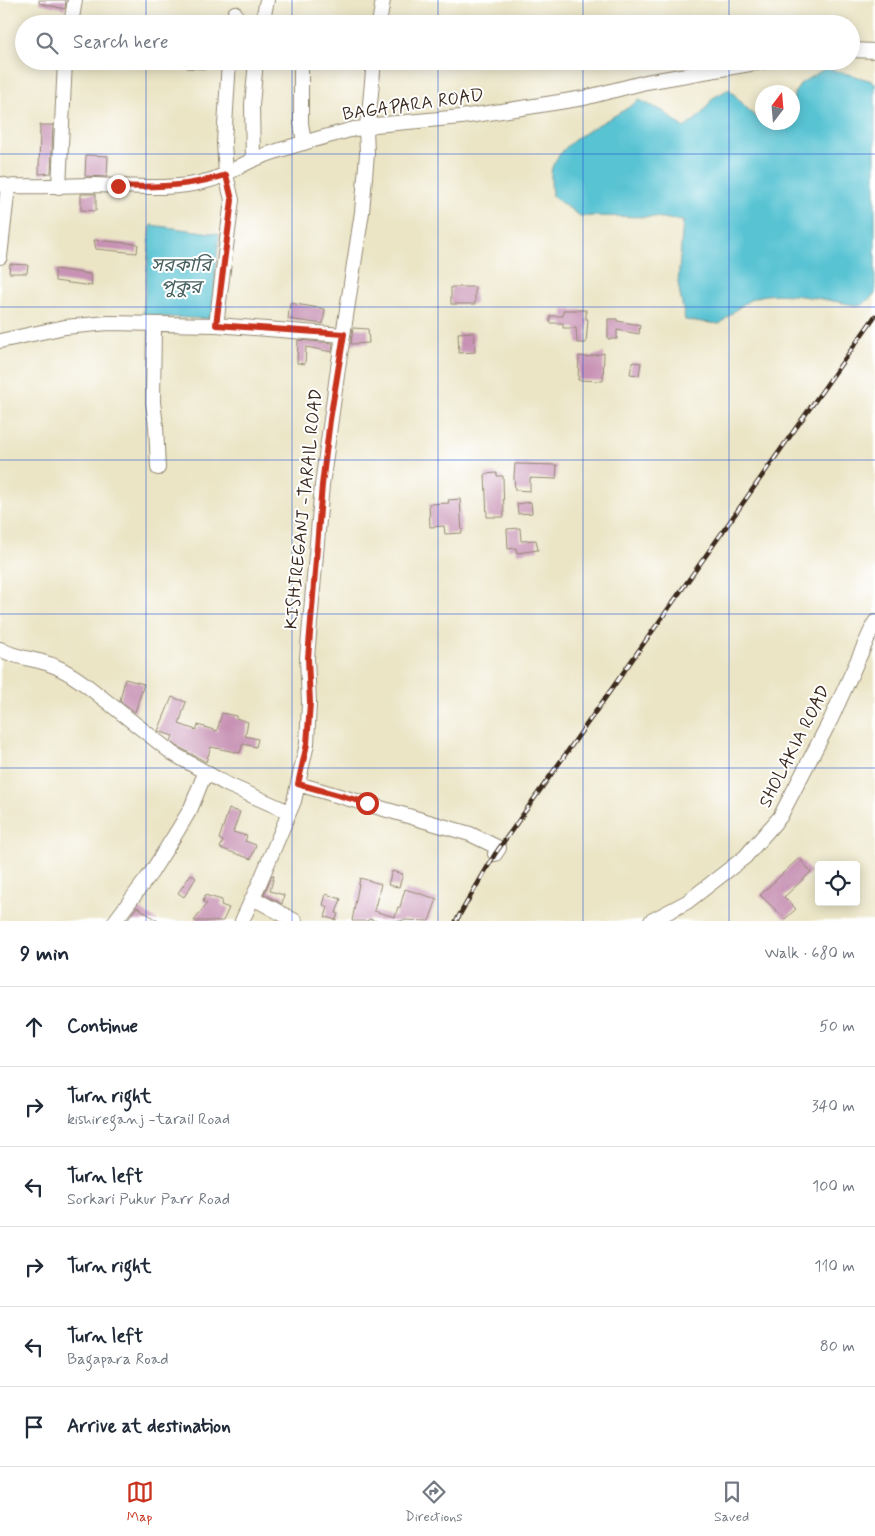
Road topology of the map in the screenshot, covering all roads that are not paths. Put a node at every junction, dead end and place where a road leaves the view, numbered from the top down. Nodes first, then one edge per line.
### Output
1 (75, 0) edge
2 (267, 0) edge
3 (383, 0) edge
4 (72, 15) edge
5 (264, 15) edge
6 (380, 15) edge
7 (860, 50) edge
8 (875, 51) edge
9 (65, 70) edge
10 (228, 70) edge
11 (255, 70) edge
12 (301, 70) edge
13 (373, 70) edge
14 (715, 70) edge
15 (366, 128) junction
16 (304, 143) junction
17 (253, 160) junction
18 (226, 175) junction
19 (4, 185) edge
20 (59, 187) junction
21 (0, 257) edge
22 (154, 325) junction
23 (216, 325) junction
24 (344, 334) junction
25 (0, 341) edge
26 (158, 468) dead end
27 (875, 622) edge
28 (0, 649) edge
29 (204, 772) junction
30 (298, 784) junction
31 (289, 812) junction
32 (495, 854) dead end
33 (253, 898) junction
34 (115, 921) edge
35 (242, 921) edge
36 (295, 921) edge
37 (651, 921) edge

1 - 4 street
2 - 5 street
3 - 6 street
7 - 8 street
9 - 20 street
10 - 18 street
11 - 17 street
12 - 16 street
13 - 15 street, KISHIREGANJ -TARAIL ROAD
14 - 15 street, BAGAPARA ROAD
15 - 16 street, BAGAPARA ROAD
15 - 24 street, KISHIREGANJ -TARAIL ROAD
16 - 17 street, BAGAPARA ROAD
17 - 18 street, BAGAPARA ROAD
18 - 20 street, BAGAPARA ROAD
18 - 23 street
19 - 20 street, BAGAPARA ROAD
19 - 21 street
22 - 23 street
22 - 25 street
22 - 26 street
23 - 24 street
24 - 30 street, KISHIREGANJ -TARAIL ROAD
27 - 37 street, SHOLAKIA ROAD
28 - 29 street
29 - 31 street
29 - 34 street
30 - 31 street, KISHIREGANJ -TARAIL ROAD
30 - 32 street
31 - 33 street, KISHIREGANJ -TARAIL ROAD
33 - 35 street, KISHIREGANJ -TARAIL ROAD
33 - 36 street

